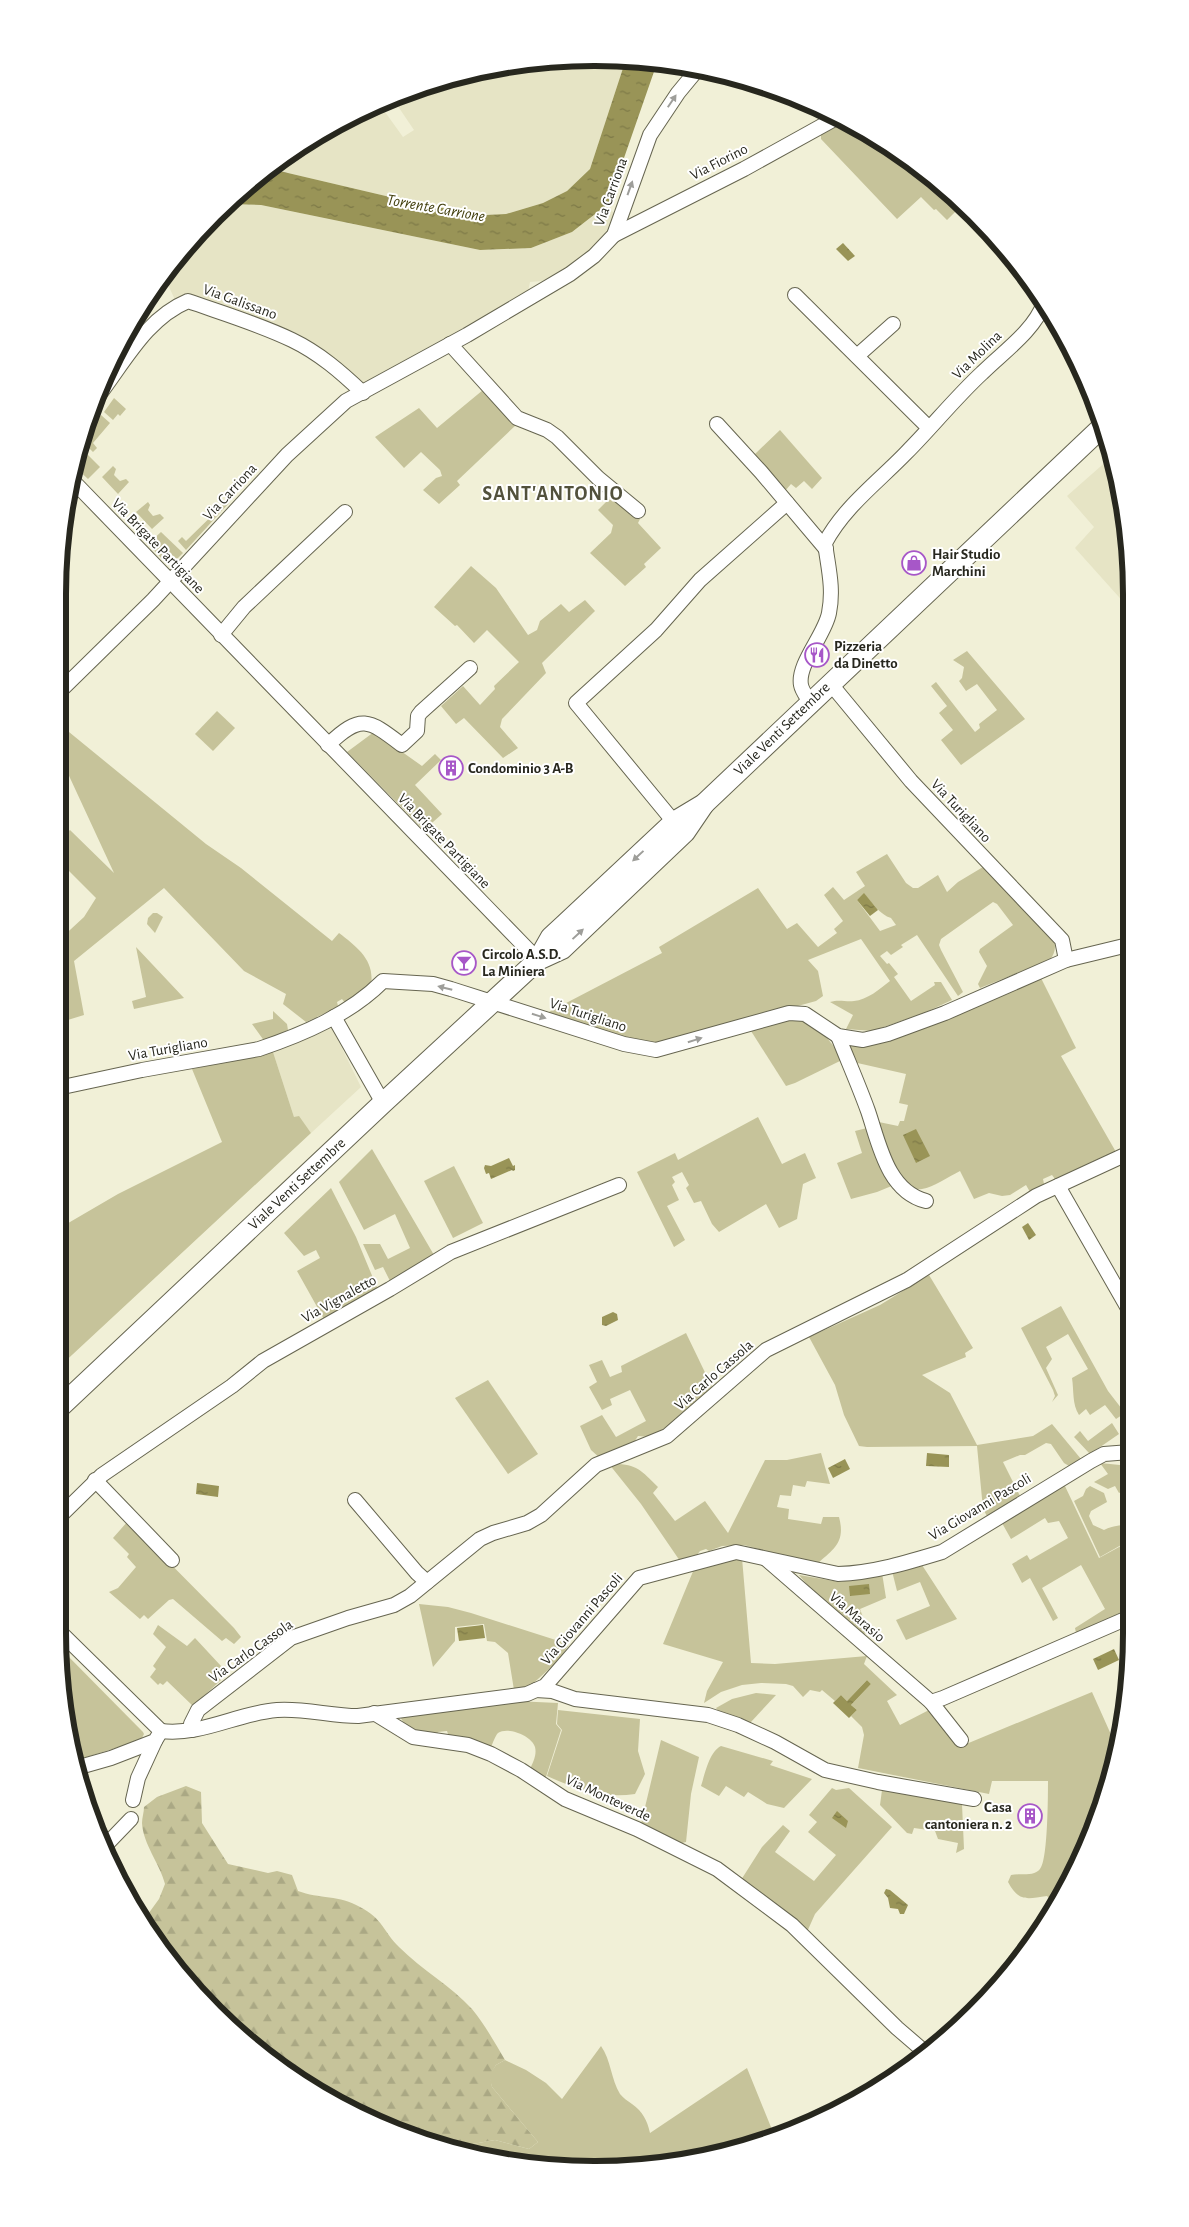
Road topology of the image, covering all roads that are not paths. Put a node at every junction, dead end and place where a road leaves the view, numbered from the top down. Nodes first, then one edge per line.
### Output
1 (693, 75) edge
2 (829, 122) edge
3 (614, 235) junction
4 (795, 295) dead end
5 (1041, 312) edge
6 (893, 324) dead end
7 (450, 344) junction
8 (858, 356) junction
9 (118, 368) edge
10 (363, 393) junction
11 (717, 424) dead end
12 (929, 428) junction
13 (1097, 432) edge
14 (77, 486) edge
15 (787, 503) junction
16 (638, 511) dead end
17 (345, 512) dead end
18 (826, 549) junction
19 (170, 583) junction
20 (221, 635) junction
21 (470, 668) dead end
22 (830, 683) junction
23 (66, 685) edge
24 (810, 702) junction
25 (328, 745) junction
26 (704, 804) junction
27 (674, 822) junction
28 (1123, 946) edge
29 (538, 960) junction
30 (1066, 960) junction
31 (492, 1002) junction
32 (334, 1017) junction
33 (838, 1036) junction
34 (66, 1086) edge
35 (382, 1103) junction
36 (1123, 1156) edge
37 (619, 1185) dead end
38 (1058, 1186) junction
39 (926, 1200) dead end
40 (1123, 1299) edge
41 (66, 1401) edge
42 (1123, 1453) edge
43 (95, 1480) junction
44 (355, 1500) dead end
45 (66, 1510) edge
46 (762, 1556) junction
47 (172, 1560) dead end
48 (427, 1582) junction
49 (1123, 1620) edge
50 (66, 1639) edge
51 (536, 1690) junction
52 (931, 1702) junction
53 (374, 1713) junction
54 (192, 1730) junction
55 (158, 1736) junction
56 (961, 1740) dead end
57 (83, 1766) edge
58 (974, 1799) dead end
59 (133, 1800) dead end
60 (131, 1818) dead end
61 (109, 1842) edge
62 (920, 2049) edge

3 -> 1 street, Via Carriona
2 - 3 street, Via Fiorino
3 - 7 street, Via Carriona
4 - 8 street
5 - 12 street, Via Molina
6 - 8 street
7 - 10 street, Via Carriona
7 - 16 street
8 - 12 street
9 - 10 street, Via Galissano
10 - 19 street, Via Carriona
11 - 15 street
12 - 18 street, Via Molina
13 - 22 main road, Viale Venti Settembre
14 - 19 street, Via Brigate Partigiane
15 - 18 street
15 - 27 street
17 - 20 street
18 - 24 street
19 - 20 street, Via Brigate Partigiane
19 - 23 street, Via Carriona
20 - 25 street, Via Brigate Partigiane
21 - 25 street
22 - 24 main road, Viale Venti Settembre
22 - 30 street, Via Turigliano
24 - 26 main road, Viale Venti Settembre
25 - 29 street, Via Brigate Partigiane
26 - 27 main road, Viale Venti Settembre
29 -> 26 main road, Viale Venti Settembre
27 -> 29 main road, Viale Venti Settembre
28 - 30 street, Via Turigliano
29 - 31 main road, Viale Venti Settembre
30 - 33 street, Via Turigliano
31 -> 32 street, Via Turigliano
31 -> 33 street, Via Turigliano
31 - 35 main road, Viale Venti Settembre
32 - 34 street, Via Turigliano
32 - 35 street
33 - 39 street
35 - 41 main road, Viale Venti Settembre
36 - 38 street, Via Carlo Cassola
37 - 43 street, Via Vignaletto
38 - 40 street
38 - 48 street, Via Carlo Cassola
42 - 46 street, Via Giovanni Pascoli
43 - 45 street, Via Vignaletto
43 - 47 street
44 - 48 street
46 - 51 street, Via Giovanni Pascoli
46 - 52 street, Via Marasio
48 - 54 street, Via Carlo Cassola
49 - 52 street
50 - 55 street
51 - 53 street, Via Giovanni Pascoli
51 - 58 street, Via Giovanni Pascoli
52 - 56 street, Via Marasio
53 - 54 street
53 - 62 street, Via Monteverde
54 - 55 street
55 - 57 street
55 - 59 street
60 - 61 street

